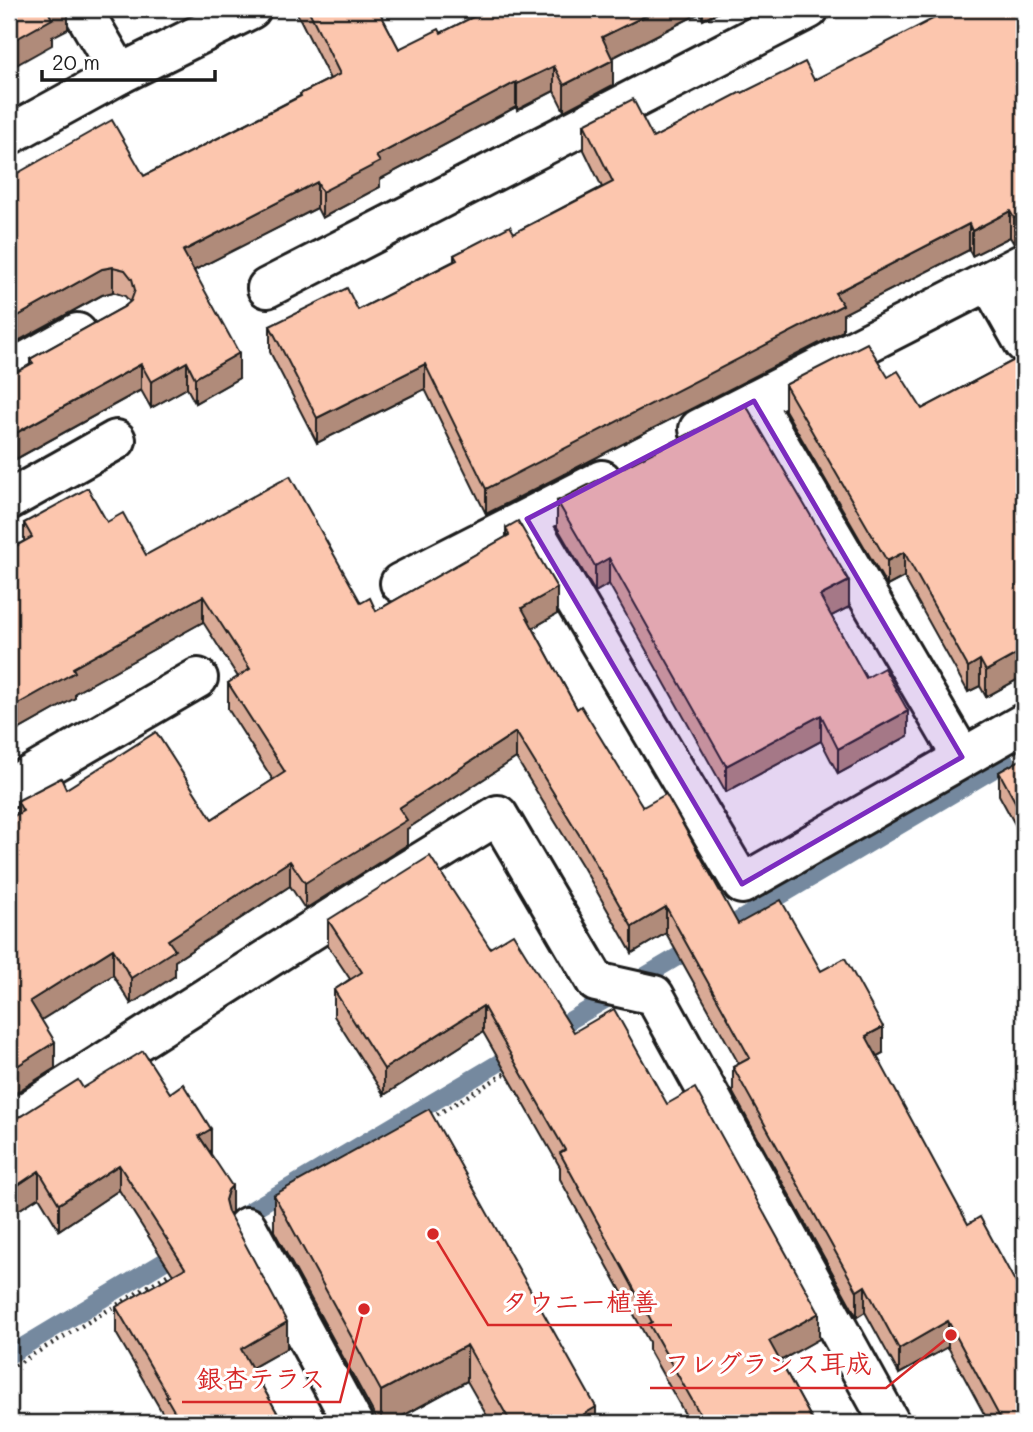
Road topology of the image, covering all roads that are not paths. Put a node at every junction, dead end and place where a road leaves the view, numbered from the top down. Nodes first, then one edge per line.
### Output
1 (82, 9) edge
2 (251, 9) edge
3 (809, 9) edge
4 (120, 74) junction
5 (9, 135) edge
6 (1024, 263) edge
7 (989, 281) junction
8 (267, 288) dead end
9 (101, 320) edge
10 (1024, 343) edge
11 (9, 371) edge
12 (754, 401) junction
13 (116, 440) dead end
14 (670, 444) edge
15 (635, 463) edge
16 (9, 500) edge
17 (527, 519) junction
18 (400, 583) dead end
19 (198, 678) dead end
20 (1024, 723) edge
21 (962, 757) junction
22 (9, 789) edge
23 (9, 1123) edge
24 (247, 1227) dead end
25 (353, 1423) edge
26 (890, 1423) edge

1 - 4 street
2 - 4 street
3 - 8 street
4 - 5 street
6 - 7 street
7 - 10 street
7 - 12 street
9 - 11 street
12 - 14 street
12 - 21 street
13 - 16 street
15 - 17 street
17 - 18 street
17 - 21 street
19 - 22 street
20 - 21 street
23 - 26 street
24 - 25 street

